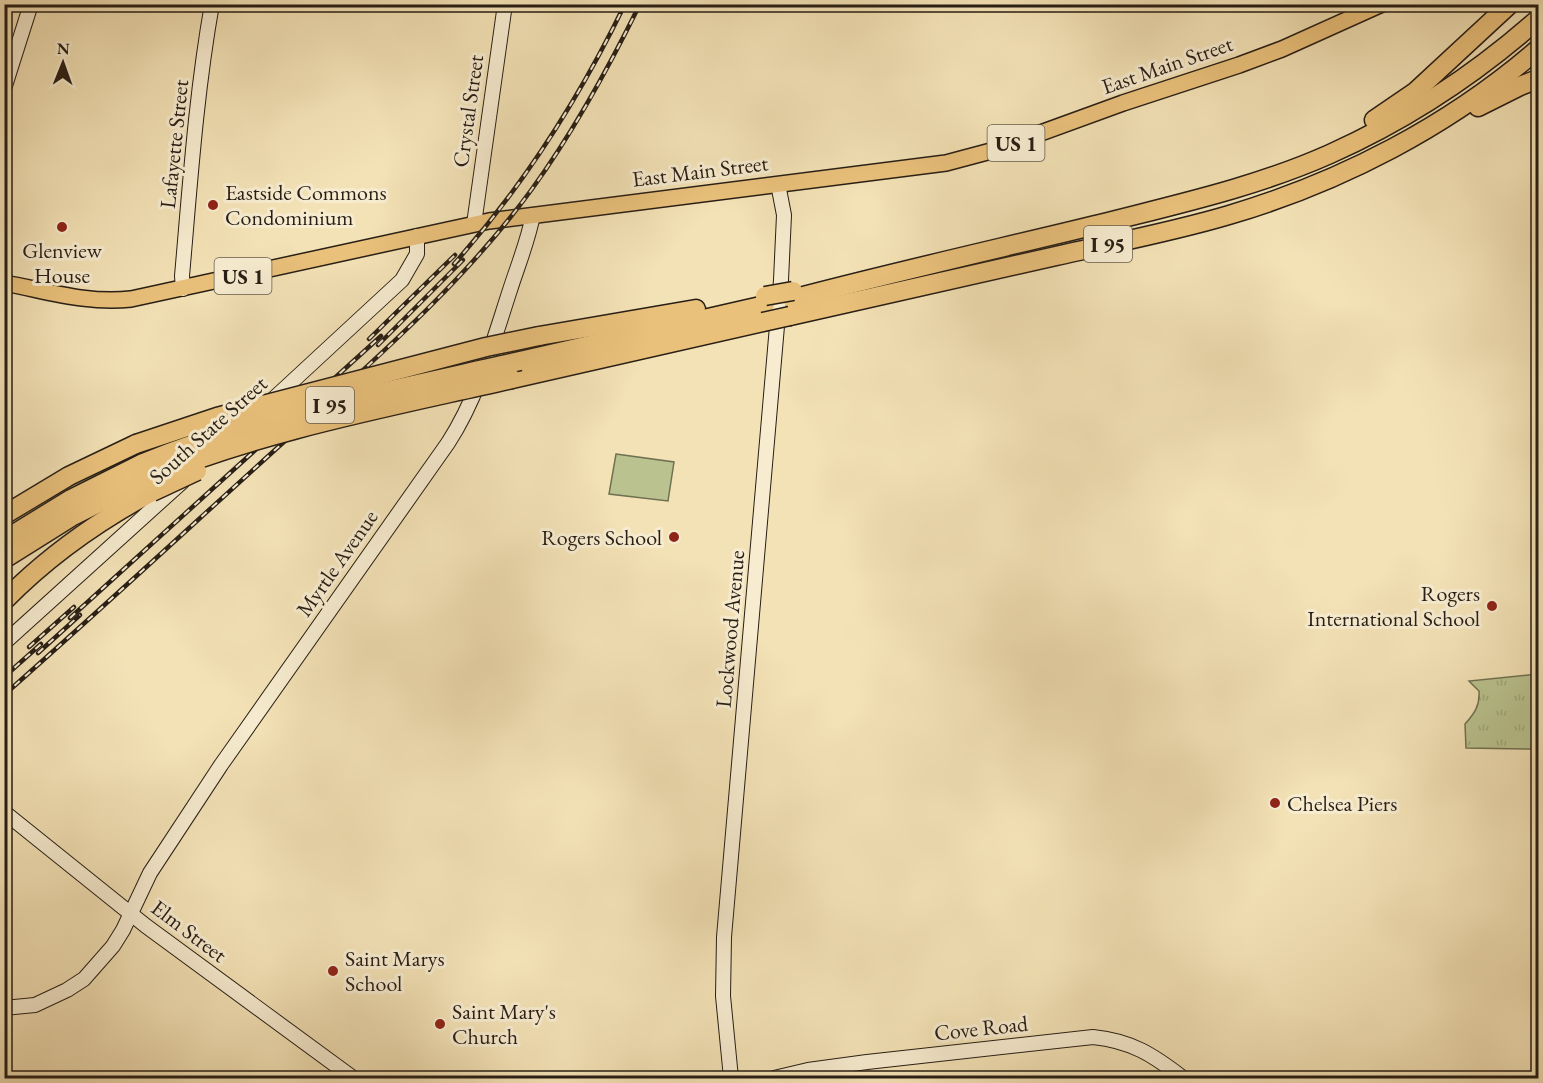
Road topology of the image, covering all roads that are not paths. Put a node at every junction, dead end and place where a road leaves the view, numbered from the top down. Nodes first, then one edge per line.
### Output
1 (31, 4) edge
2 (212, 4) edge
3 (505, 4) edge
4 (1383, 4) edge
5 (1509, 4) edge
6 (1539, 19) edge
7 (1539, 49) edge
8 (1539, 79) edge
9 (4, 89) edge
10 (1414, 136) junction
11 (1276, 176) junction
12 (778, 184) junction
13 (533, 215) junction
14 (474, 224) junction
15 (417, 236) junction
16 (4, 283) edge
17 (183, 289) junction
18 (792, 302) junction
19 (764, 308) junction
20 (618, 338) junction
21 (148, 478) junction
22 (4, 515) edge
23 (4, 540) edge
24 (4, 559) edge
25 (4, 601) edge
26 (4, 643) edge
27 (4, 812) edge
28 (130, 913) junction
29 (4, 1008) edge
30 (353, 1078) edge
31 (731, 1078) edge
32 (774, 1078) edge
33 (1183, 1078) edge

1 - 9 street
2 - 17 street, Lafayette Street
3 - 14 street, Crystal Street
4 - 12 main road, East Main Street / US 1
5 - 11 highway
6 - 11 highway, I 95
7 - 10 highway, I 95
8 - 10 highway
10 - 18 highway, I 95
11 - 18 highway, I 95
12 - 13 main road, East Main Street / US 1
12 - 31 street, Lockwood Avenue
13 - 14 main road, East Main Street / US 1
13 - 28 street, Myrtle Avenue
14 - 15 main road, East Main Street / US 1
15 - 17 main road, East Main Street / US 1
15 - 26 street, South State Street
16 - 17 main road, East Main Street / US 1
18 - 19 highway, bridge
18 - 19 highway, I 95, bridge
19 - 20 highway
19 - 20 highway, I 95
20 - 21 highway, I 95, bridge
20 - 21 highway, I 95, bridge
20 - 22 highway, bridge
21 - 23 highway, I 95
21 - 24 highway, I 95
21 - 25 highway
27 - 28 street, Elm Street
28 - 29 street, Myrtle Avenue
28 - 30 street, Elm Street
32 - 33 street, Cove Road

